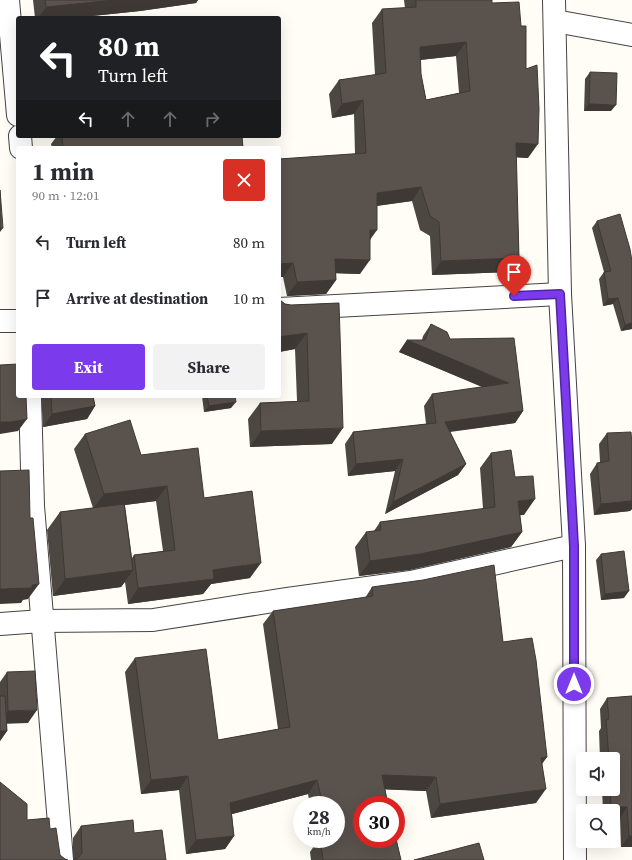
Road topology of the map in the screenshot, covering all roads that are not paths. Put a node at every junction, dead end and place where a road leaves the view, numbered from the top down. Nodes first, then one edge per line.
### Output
1 (8, 0) edge
2 (554, 10) edge
3 (632, 35) edge
4 (16, 91) edge
5 (560, 294) junction
6 (281, 309) edge
7 (16, 320) edge
8 (0, 321) edge
9 (30, 398) edge
10 (574, 546) junction
11 (42, 621) junction
12 (0, 624) edge
13 (62, 860) edge
14 (575, 860) edge

1 - 4 street
2 - 3 street
2 - 5 street
5 - 6 street
5 - 10 street
7 - 8 street
9 - 11 street
10 - 11 street
10 - 14 street
11 - 12 street
11 - 13 street

